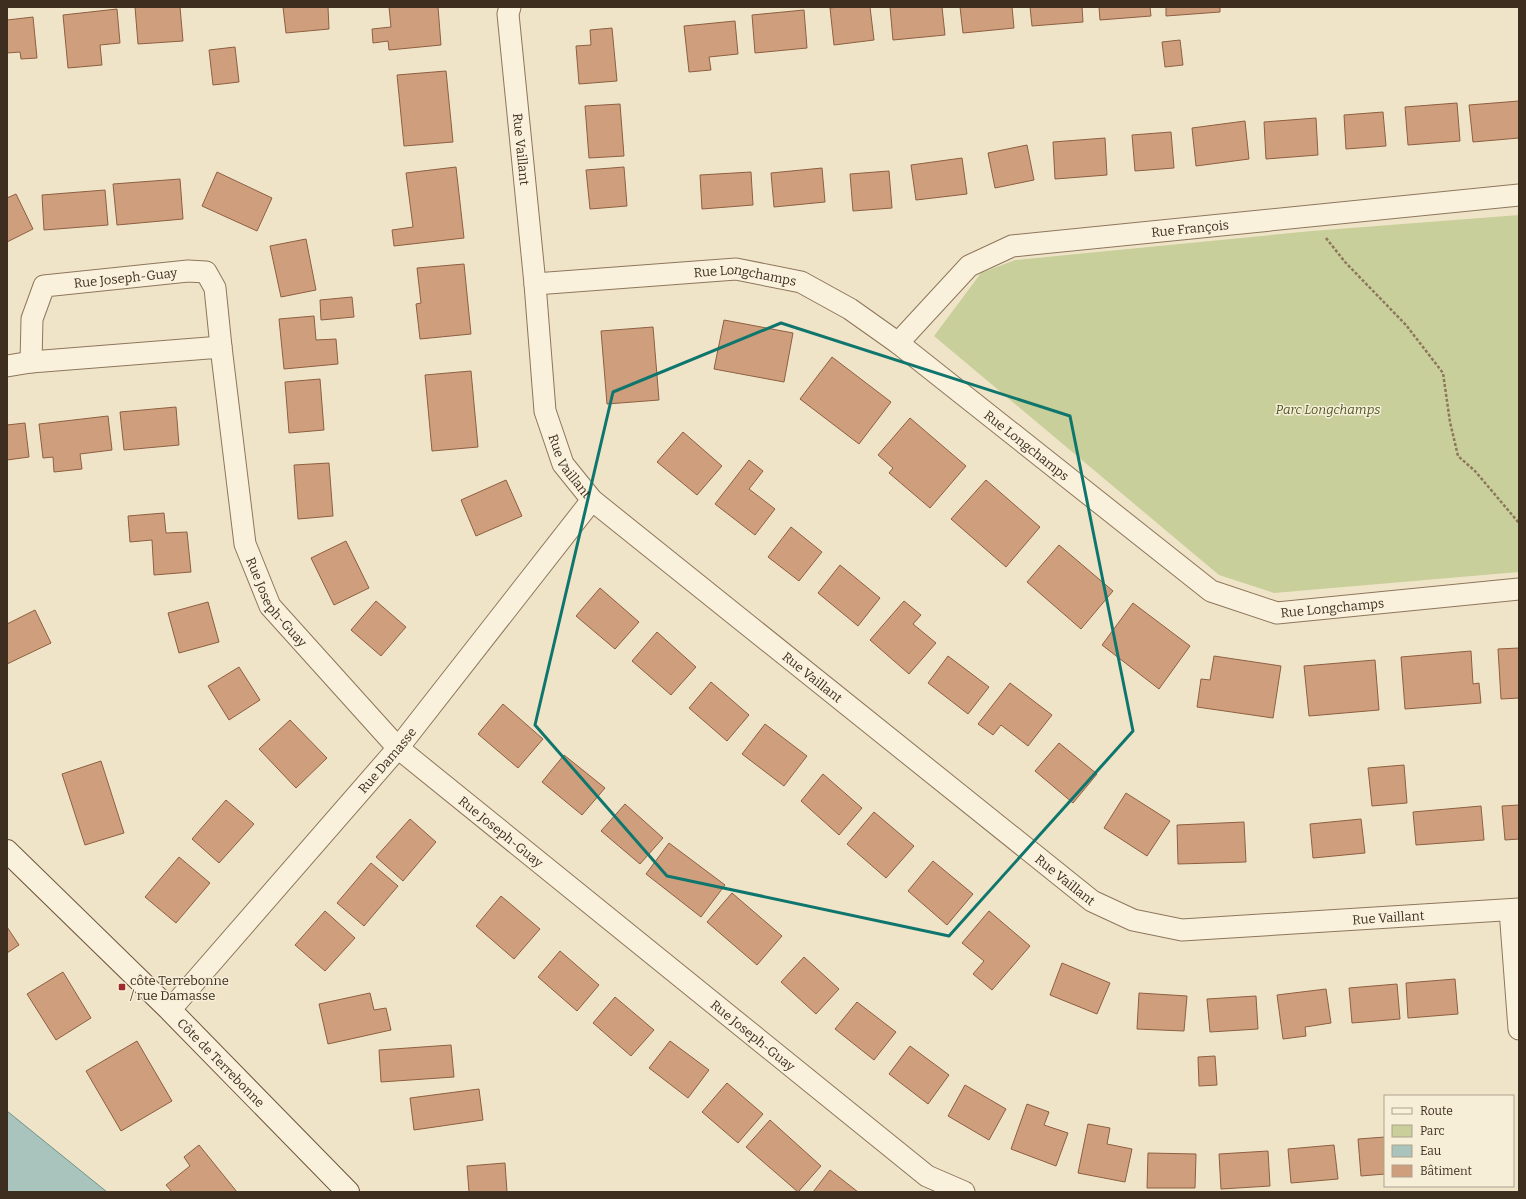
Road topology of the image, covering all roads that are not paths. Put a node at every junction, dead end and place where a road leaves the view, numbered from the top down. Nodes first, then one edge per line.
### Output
1 (510, 7) edge
2 (1519, 195) edge
3 (535, 284) junction
4 (898, 343) junction
5 (221, 347) junction
6 (31, 362) junction
7 (7, 366) edge
8 (592, 500) junction
9 (1519, 590) edge
10 (398, 748) junction
11 (7, 851) edge
12 (1514, 909) edge
13 (170, 1010) junction
14 (1519, 1030) edge
15 (348, 1192) edge
16 (964, 1192) edge

1 - 3 street, Rue Vaillant
2 - 4 street, Rue François
3 - 4 street, Rue Longchamps
3 - 8 street, Rue Vaillant
4 - 9 street, Rue Longchamps
5 - 6 street
5 - 6 street, Rue Joseph-Guay
5 - 10 street, Rue Joseph-Guay
6 - 7 street
8 - 10 street, Rue Damasse
8 - 12 street, Rue Vaillant
10 - 13 street, Rue Damasse
10 - 16 street, Rue Joseph-Guay
11 - 13 main road, Côte de Terrebonne
12 - 14 street
13 - 15 main road, Côte de Terrebonne

